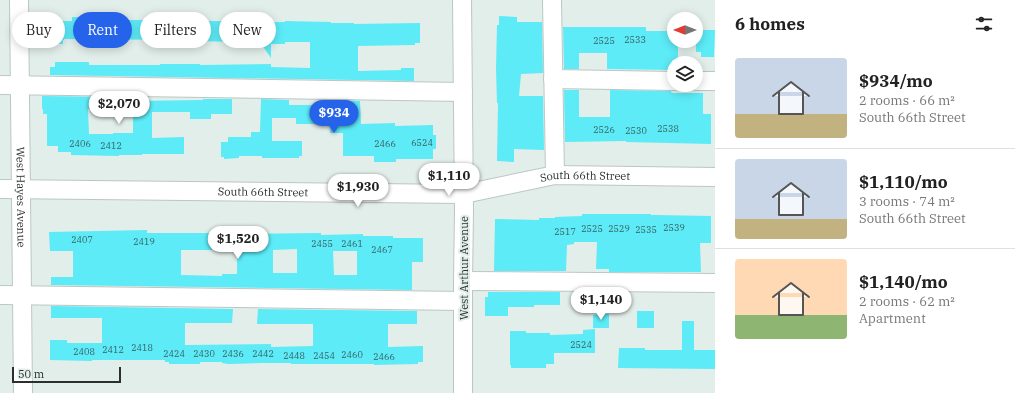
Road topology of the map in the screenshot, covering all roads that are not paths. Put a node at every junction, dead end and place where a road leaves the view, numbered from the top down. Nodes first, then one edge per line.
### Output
1 (19, 0) edge
2 (462, 0) edge
3 (552, 0) edge
4 (553, 79) junction
5 (667, 81) edge
6 (703, 81) edge
7 (715, 81) edge
8 (0, 85) edge
9 (20, 85) junction
10 (463, 92) junction
11 (556, 175) junction
12 (715, 177) edge
13 (0, 189) edge
14 (21, 190) junction
15 (464, 194) junction
16 (463, 281) junction
17 (715, 283) edge
18 (0, 295) edge
19 (22, 295) junction
20 (463, 301) junction
21 (23, 393) edge
22 (464, 393) edge

1 - 9 street, West Hayes Avenue
2 - 10 street, West Arthur Avenue
3 - 4 street
4 - 5 street
4 - 11 street
6 - 7 street
8 - 9 street
9 - 10 street
9 - 14 street, West Hayes Avenue
10 - 15 street, West Arthur Avenue
11 - 12 street, South 66th Street
11 - 15 street, South 66th Street
13 - 14 street, South 66th Street
14 - 15 street, South 66th Street
14 - 19 street, West Hayes Avenue
15 - 16 street, West Arthur Avenue
16 - 17 street
16 - 20 street, West Arthur Avenue
18 - 19 street
19 - 20 street
19 - 21 street, West Hayes Avenue
20 - 22 street, West Arthur Avenue

